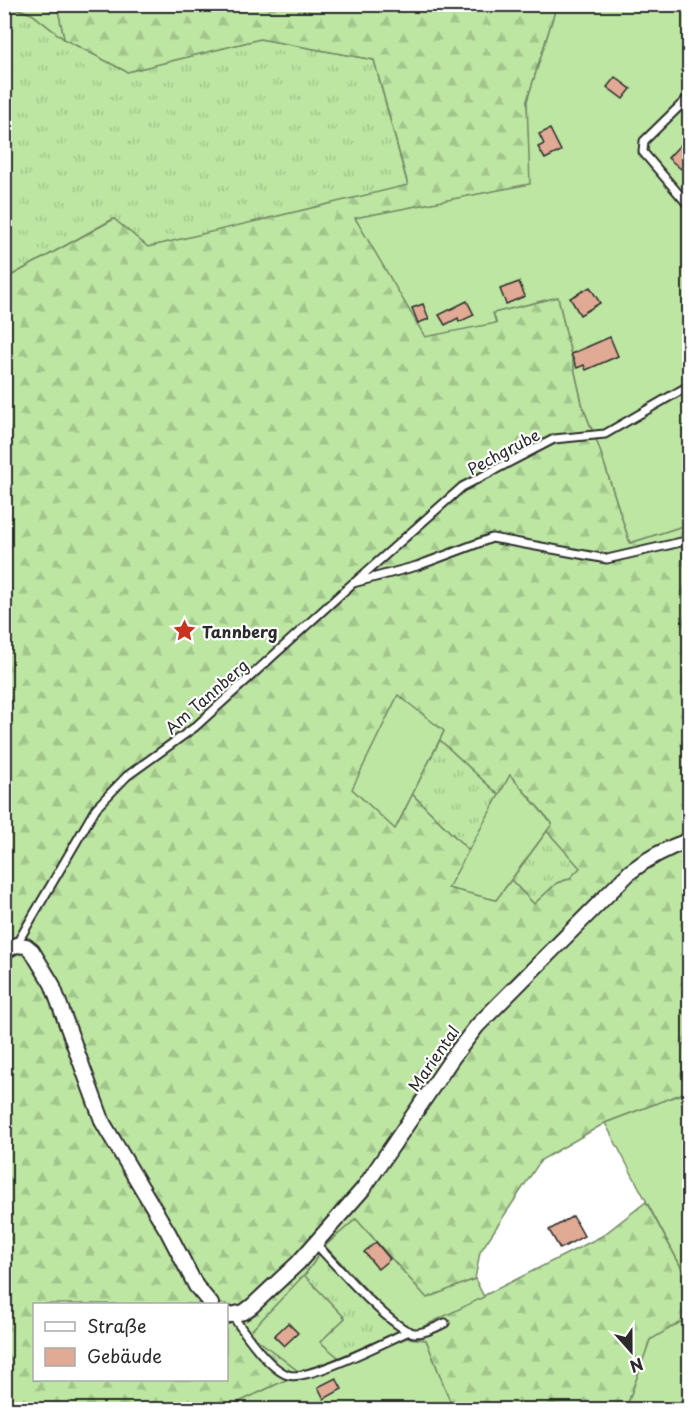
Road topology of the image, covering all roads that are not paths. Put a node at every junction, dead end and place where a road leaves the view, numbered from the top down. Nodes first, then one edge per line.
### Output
1 (690, 96) edge
2 (690, 207) edge
3 (690, 385) edge
4 (690, 540) edge
5 (353, 584) junction
6 (690, 840) edge
7 (10, 949) edge
8 (315, 1244) junction
9 (209, 1303) edge
10 (229, 1316) edge
11 (445, 1323) dead end
12 (409, 1331) junction

1 - 2 lane
3 - 5 lane, Pechgrube
4 - 5 lane, Am Tannberg
5 - 7 lane, Am Tannberg
6 - 8 street, Mariental
7 - 9 street
8 - 10 street, Mariental
8 - 12 lane
10 - 12 lane
11 - 12 lane

